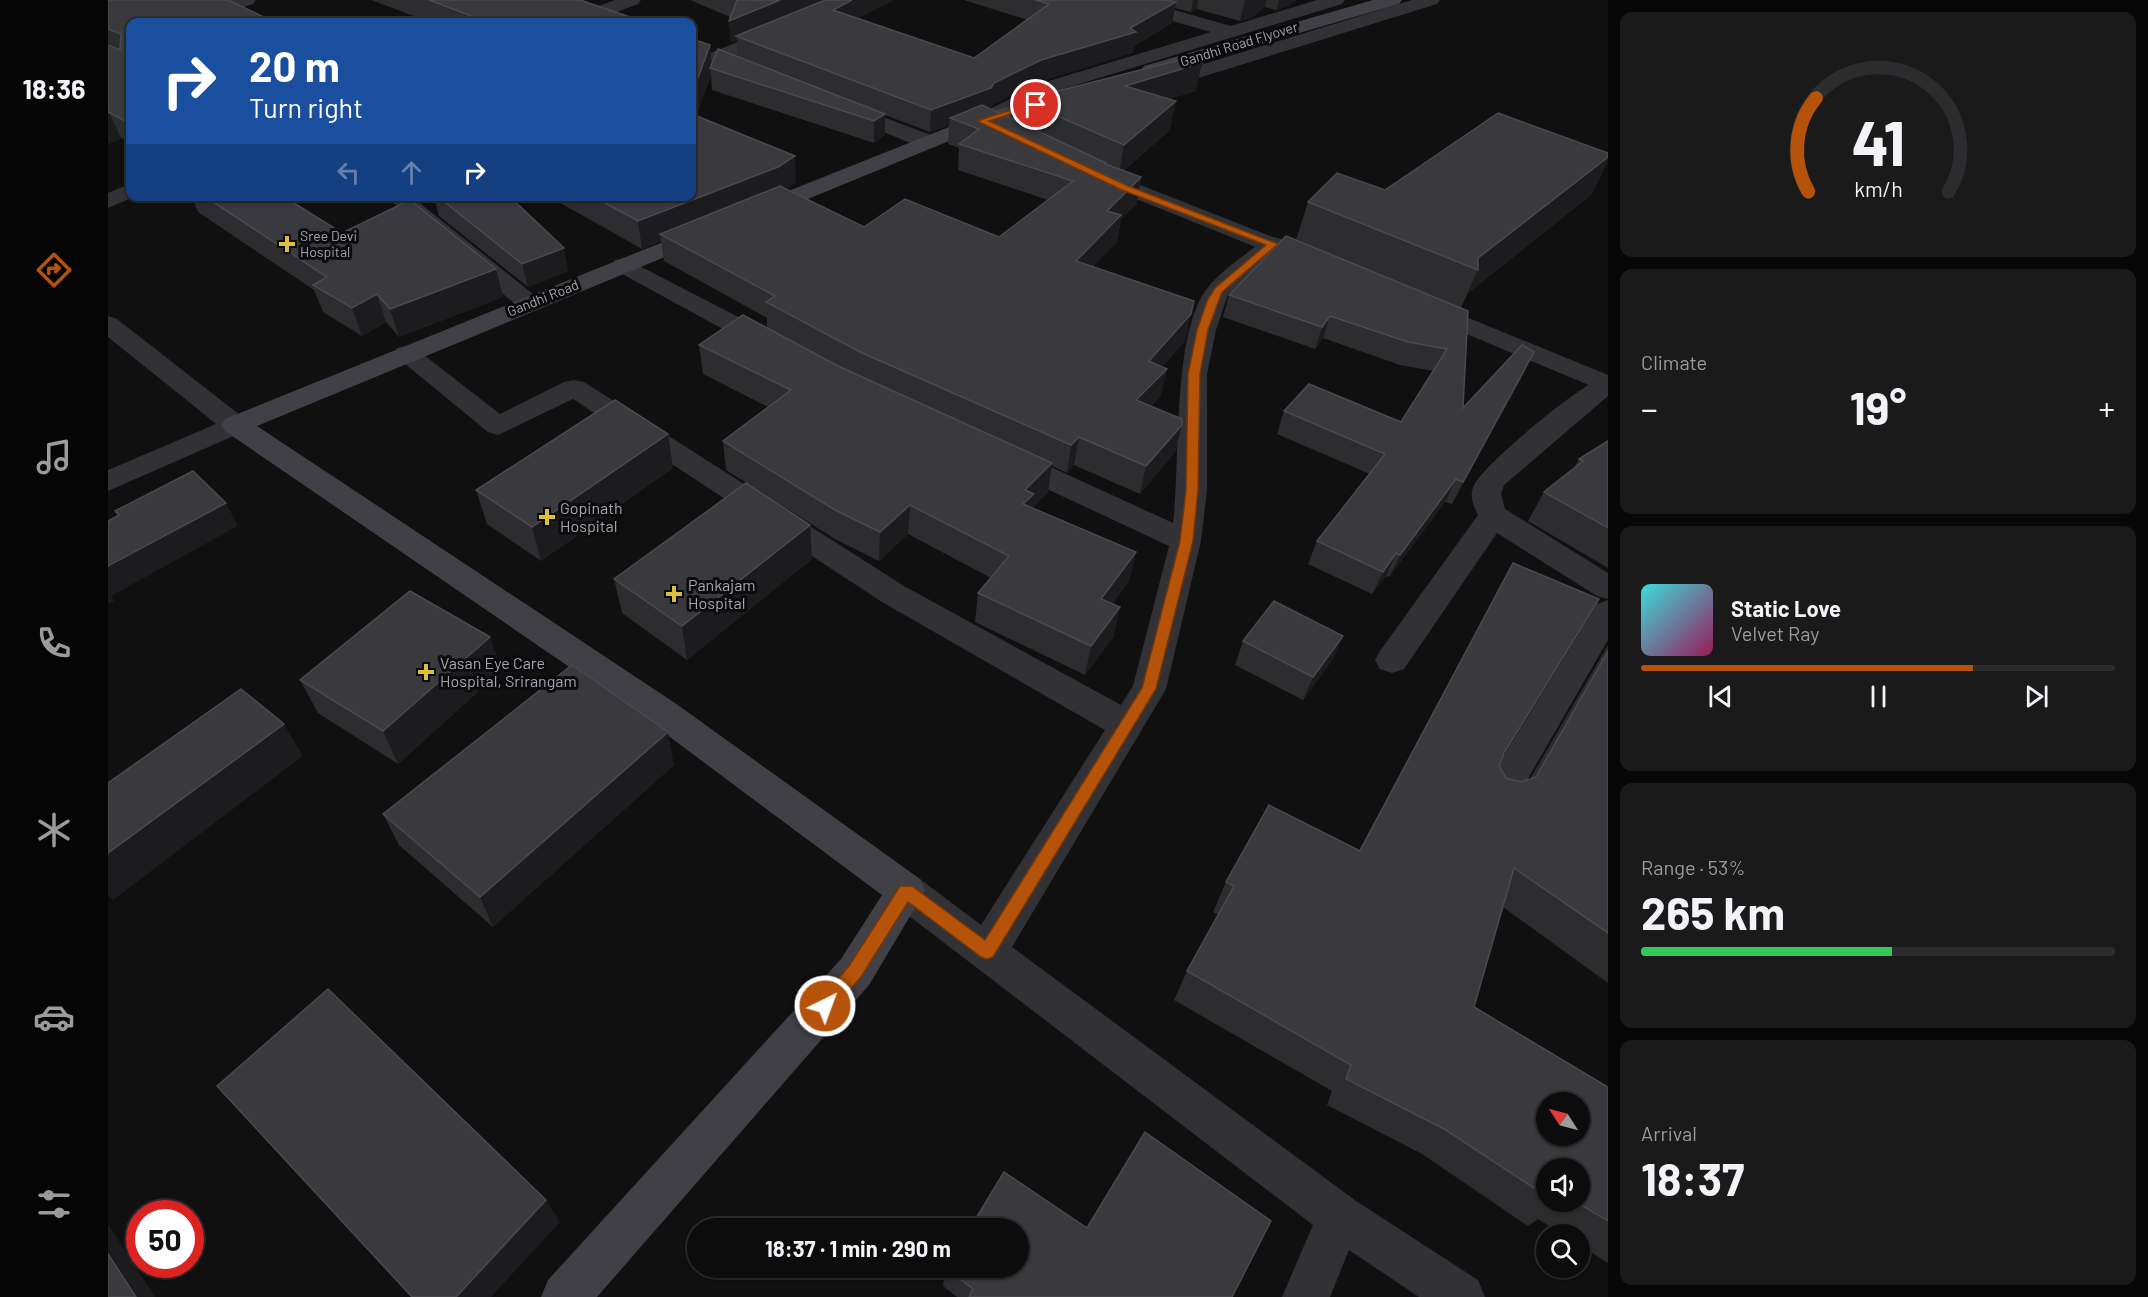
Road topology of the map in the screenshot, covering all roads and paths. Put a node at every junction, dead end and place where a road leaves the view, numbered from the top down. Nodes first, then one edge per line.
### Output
1 (247, 0) edge
2 (632, 0) edge
3 (855, 0) edge
4 (1119, 0) edge
5 (1336, 0) edge
6 (1393, 0) edge
7 (1431, 0) edge
8 (575, 7) edge
9 (594, 14) junction
10 (194, 18) edge
11 (606, 18) edge
12 (1229, 31) junction
13 (747, 70) edge
14 (1138, 90) edge
15 (821, 100) edge
16 (981, 121) junction
17 (1012, 135) edge
18 (928, 142) junction
19 (1074, 164) edge
20 (126, 193) edge
21 (108, 201) edge
22 (402, 201) edge
23 (1262, 240) junction
24 (624, 265) junction
25 (1338, 272) edge
26 (1402, 298) edge
27 (529, 303) junction
28 (108, 324) edge
29 (406, 354) junction
30 (788, 354) edge
31 (1608, 384) edge
32 (235, 425) junction
33 (980, 447) edge
34 (108, 482) edge
35 (1493, 516) junction
36 (1186, 541) junction
37 (1608, 588) edge
38 (1608, 612) edge
39 (1392, 660) dead end
40 (1126, 725) junction
41 (1498, 797) edge
42 (906, 891) junction
43 (987, 951) junction
44 (1340, 1217) junction
45 (565, 1297) edge
46 (1306, 1297) edge
47 (1461, 1297) edge

1 - 10 street
2 - 9 street
3 - 13 street
4 - 12 street
5 - 12 street
6 - 16 main road, Gandhi Road Flyover
7 - 14 street
8 - 9 street
9 - 11 street
12 - 16 street
15 - 18 street
16 - 17 street
16 - 18 main road, Gandhi Road
18 - 24 main road, Gandhi Road
19 - 23 street
20 - 21 street
22 - 27 street
23 - 25 street
23 - 36 street
24 - 27 main road, Gandhi Road
24 - 30 street
26 - 31 street
27 - 29 main road, Gandhi Road
28 - 32 street
29 - 32 main road, Gandhi Road
29 - 40 street
31 - 35 street
32 - 34 street, Gandhi Road
32 - 42 main road
33 - 36 street
35 - 37 street
35 - 39 street
36 - 40 street
38 - 41 street
40 - 43 street
42 - 43 street
42 - 45 main road
43 - 44 street
44 - 46 street
44 - 47 street

